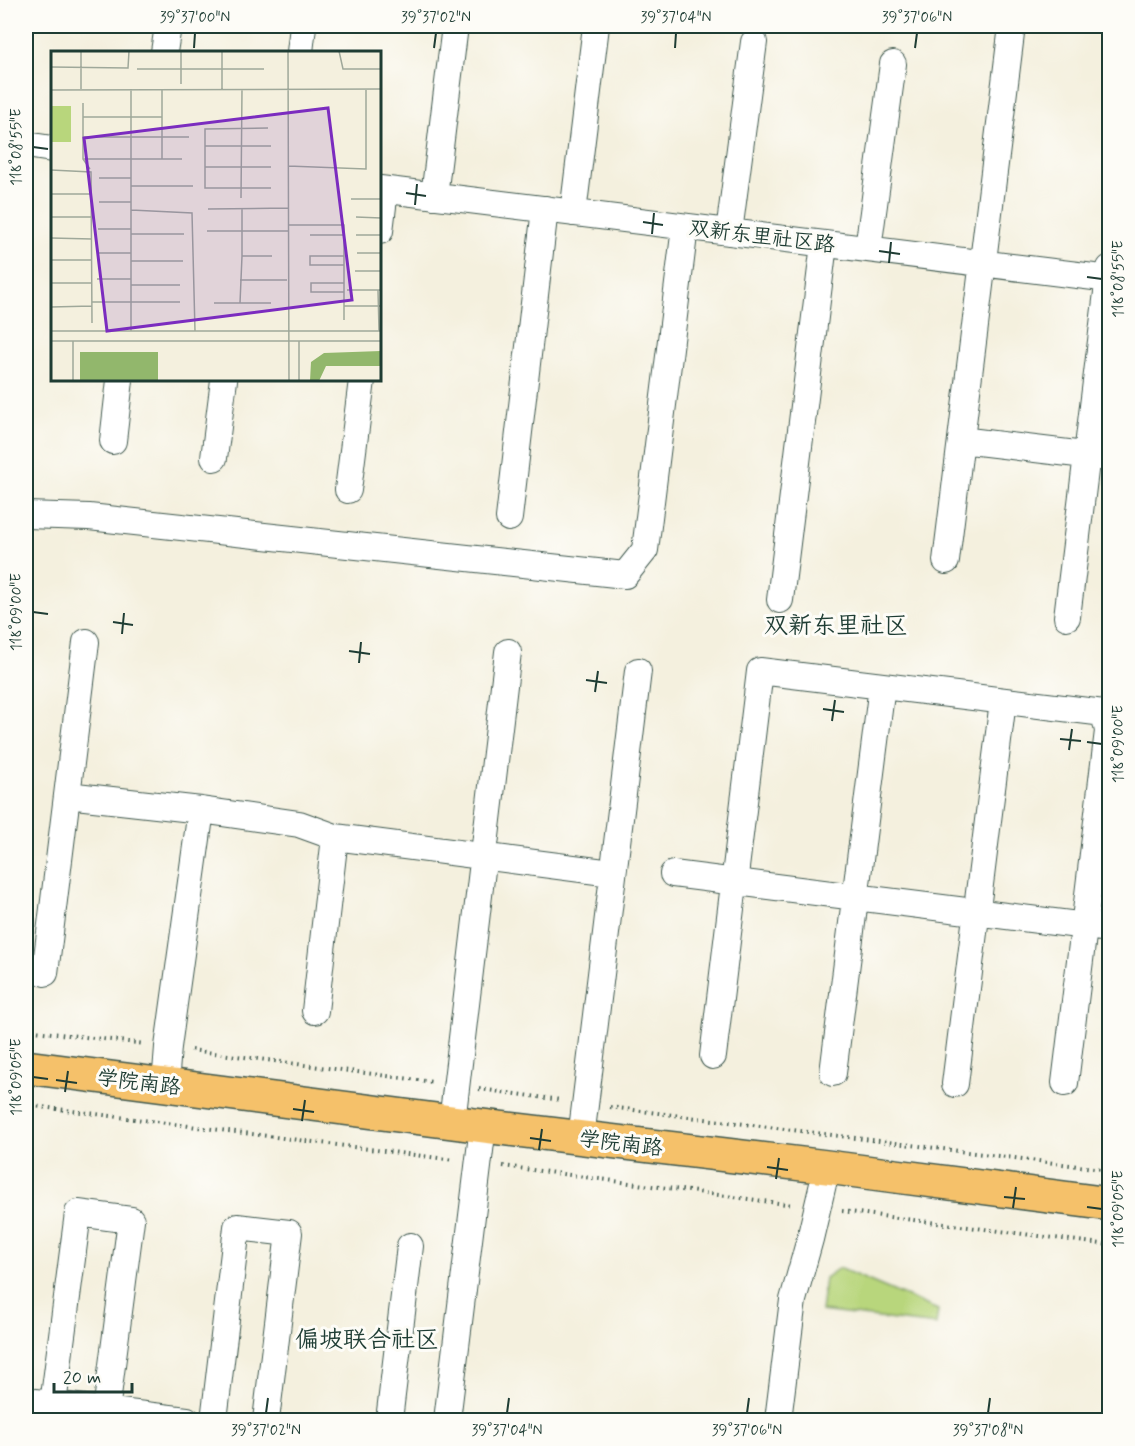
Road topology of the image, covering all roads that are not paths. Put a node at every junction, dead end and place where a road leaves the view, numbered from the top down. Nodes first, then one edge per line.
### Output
1 (168, 26) edge
2 (303, 26) edge
3 (455, 26) edge
4 (596, 26) edge
5 (1012, 26) edge
6 (754, 42) dead end
7 (164, 51) edge
8 (300, 51) edge
9 (893, 64) dead end
10 (26, 145) edge
11 (51, 149) edge
12 (382, 189) edge
13 (434, 196) junction
14 (545, 209) junction
15 (381, 210) edge
16 (573, 213) junction
17 (685, 227) junction
18 (729, 232) junction
19 (824, 244) junction
20 (868, 249) junction
21 (982, 264) junction
22 (1109, 276) edge
23 (120, 381) edge
24 (224, 381) edge
25 (362, 381) edge
26 (961, 440) junction
27 (113, 441) dead end
28 (1098, 457) edge
29 (214, 458) dead end
30 (348, 490) dead end
31 (26, 516) edge
32 (509, 518) dead end
33 (946, 561) dead end
34 (780, 600) dead end
35 (1067, 617) dead end
36 (86, 642) dead end
37 (508, 652) dead end
38 (638, 671) dead end
39 (882, 686) junction
40 (1003, 701) junction
41 (67, 795) junction
42 (201, 810) junction
43 (335, 837) junction
44 (484, 857) junction
45 (612, 873) junction
46 (673, 874) dead end
47 (734, 882) junction
48 (855, 897) junction
49 (976, 913) junction
50 (1084, 926) junction
51 (1110, 929) edge
52 (45, 973) dead end
53 (315, 1011) dead end
54 (713, 1056) dead end
55 (26, 1067) edge
56 (833, 1073) dead end
57 (1065, 1083) dead end
58 (955, 1084) dead end
59 (165, 1085) junction
60 (467, 1124) junction
61 (581, 1138) junction
62 (827, 1167) junction
63 (1110, 1204) edge
64 (410, 1246) dead end
65 (26, 1401) edge
66 (53, 1404) junction
67 (106, 1411) junction
68 (188, 1420) edge
69 (214, 1420) edge
70 (266, 1420) edge
71 (389, 1420) edge
72 (447, 1420) edge
73 (778, 1420) edge

1 - 7 street
2 - 8 street
3 - 13 street
4 - 16 street
5 - 21 street
6 - 18 street
9 - 20 street
10 - 11 street
12 - 13 street, 双新东里社区路
12 - 15 street
13 - 14 street, 双新东里社区路
14 - 16 street, 双新东里社区路
14 - 32 street
16 - 17 street, 双新东里社区路
17 - 18 street, 双新东里社区路
17 - 31 street
18 - 19 street, 双新东里社区路
19 - 20 street, 双新东里社区路
19 - 34 street
20 - 21 street, 双新东里社区路
21 - 22 street, 双新东里社区路
21 - 26 street
22 - 28 street
23 - 27 street
24 - 29 street
25 - 30 street
26 - 28 street
26 - 33 street
28 - 35 street
36 - 41 street
37 - 44 street
38 - 45 street
39 - 40 street
39 - 47 street
39 - 48 street
40 - 49 street
40 - 50 street
41 - 42 street
41 - 52 street
42 - 43 street
42 - 59 street
43 - 44 street
43 - 53 street
44 - 45 street
44 - 60 street
45 - 61 street
46 - 47 street
47 - 48 street
47 - 54 street
48 - 49 street
48 - 56 street
49 - 50 street
49 - 58 street
50 - 51 street
50 - 57 street
55 - 59 main road, 学院南路
59 - 60 main road, 学院南路
60 - 61 main road, 学院南路
60 - 72 street
61 - 62 main road, 学院南路
62 - 63 main road, 学院南路
62 - 73 street
64 - 71 street
65 - 66 street
66 - 67 street
66 - 67 street
67 - 68 street
69 - 70 street

